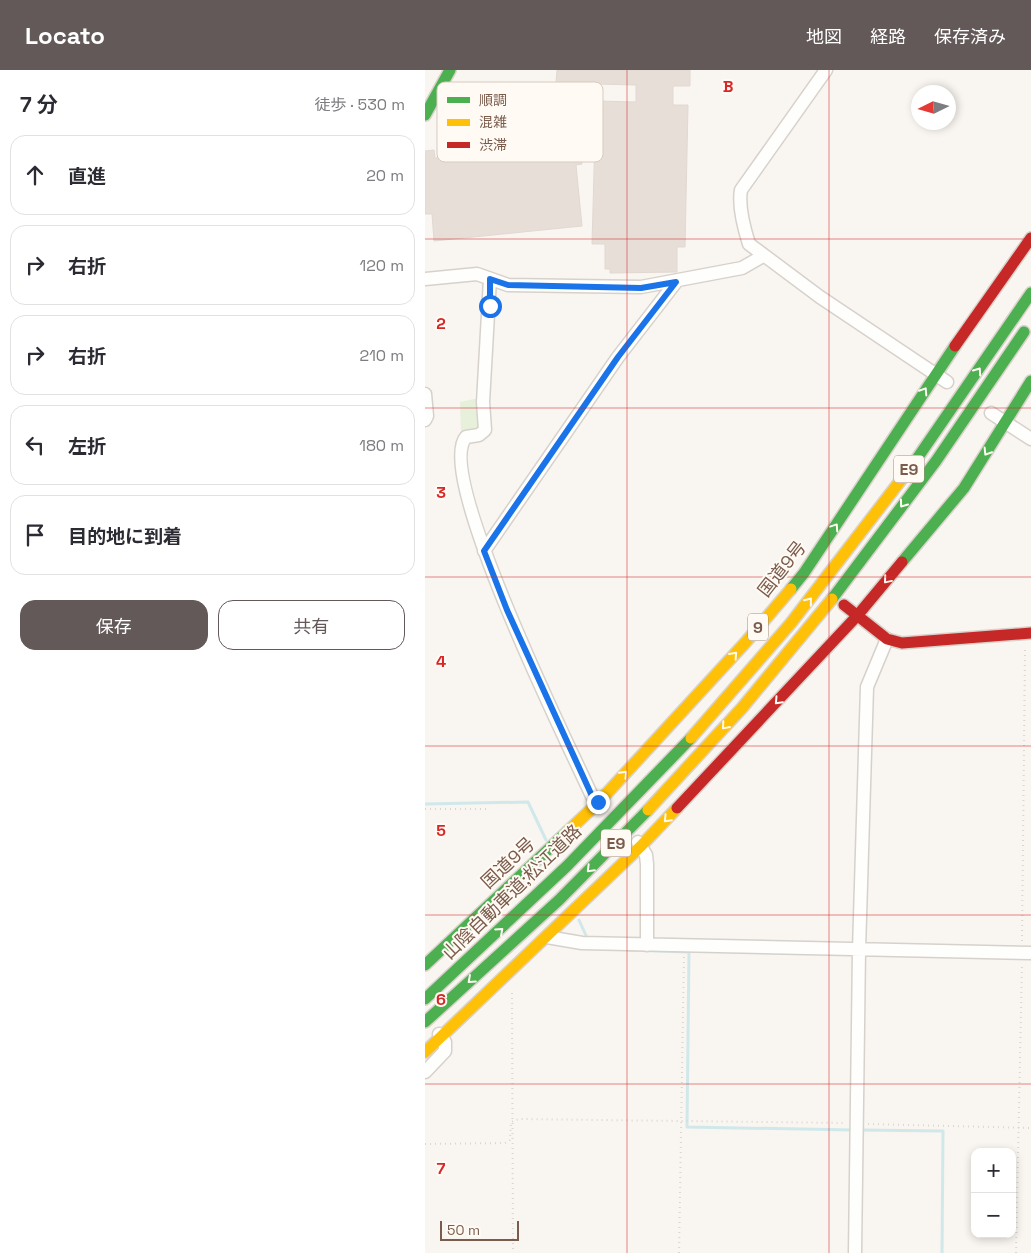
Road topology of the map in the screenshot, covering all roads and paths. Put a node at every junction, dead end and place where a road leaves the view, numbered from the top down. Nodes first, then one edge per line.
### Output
1 (450, 70) edge
2 (826, 70) edge
3 (443, 82) edge
4 (437, 93) edge
5 (425, 115) edge
6 (1031, 238) edge
7 (763, 256) junction
8 (425, 279) edge
9 (490, 279) junction
10 (676, 282) junction
11 (1031, 293) edge
12 (1031, 320) edge
13 (935, 374) junction
14 (1031, 381) edge
15 (947, 382) dead end
16 (425, 394) edge
17 (991, 412) dead end
18 (425, 420) edge
19 (1005, 423) junction
20 (1031, 439) edge
21 (484, 551) junction
22 (804, 573) junction
23 (813, 581) dead end
24 (844, 605) dead end
25 (857, 616) junction
26 (1031, 633) edge
27 (887, 638) junction
28 (598, 802) junction
29 (425, 809) edge
30 (487, 809) dead end
31 (608, 813) dead end
32 (639, 844) junction
33 (547, 937) junction
34 (647, 944) junction
35 (859, 950) junction
36 (1031, 953) edge
37 (684, 954) dead end
38 (425, 965) edge
39 (425, 999) edge
40 (512, 1008) dead end
41 (425, 1022) edge
42 (440, 1035) junction
43 (425, 1052) edge
44 (425, 1072) edge
45 (513, 1121) junction
46 (679, 1121) junction
47 (689, 1121) dead end
48 (425, 1144) edge
49 (513, 1253) edge
50 (679, 1253) edge
51 (855, 1253) edge

1 - 3 main road
2 - 7 street
4 - 5 main road
6 - 13 main road, 国道9号 / 9
7 - 10 street
7 - 13 street
8 - 9 street
9 - 10 street
9 - 21 street
10 - 21 street
39 -> 11 main road, 山陰自動車道;松江道路 / E9
12 -> 41 main road, 山陰自動車道;松江道路 / E9
13 - 15 street
22 -> 13 main road, 国道9号 / 9
14 - 19 main road
16 - 18 street
17 - 19 street
19 - 20 street
19 -> 25 main road
21 - 28 street
22 - 23 main road
28 -> 22 main road, 国道9号 / 9
24 - 25 main road
25 - 27 main road
25 -> 32 main road
26 - 27 main road
27 - 35 street
28 - 31 street
28 - 38 main road, 国道9号 / 9
29 - 30 path
32 - 33 main road
32 - 34 street
33 - 34 street
33 - 42 main road
34 - 35 street
35 - 36 street
35 - 51 street
37 - 46 path
40 - 45 path
42 - 43 main road
42 - 44 street
45 - 46 path
45 - 48 path
45 - 49 path
46 - 47 path
46 - 50 path

